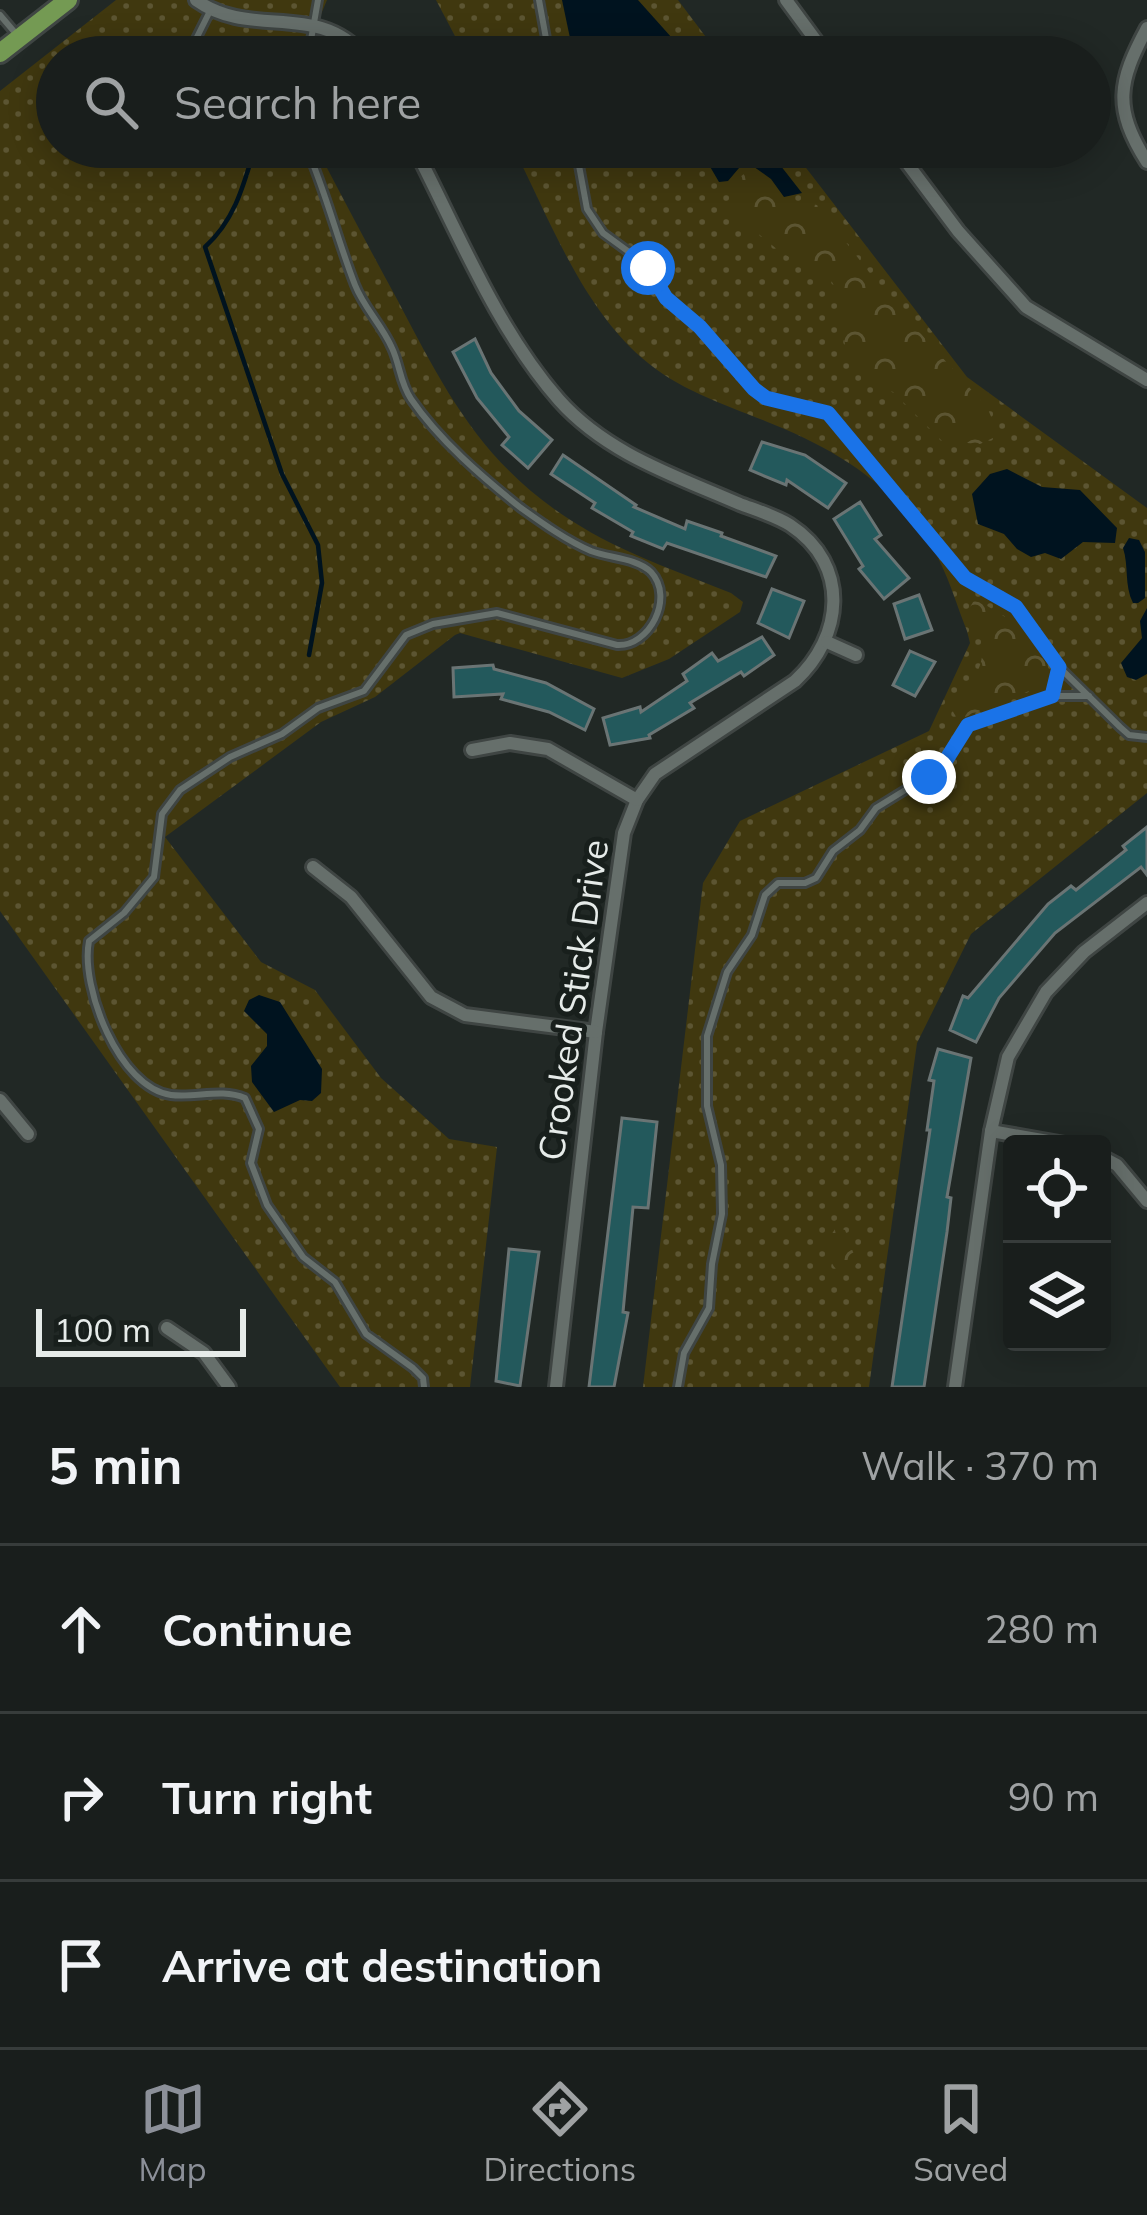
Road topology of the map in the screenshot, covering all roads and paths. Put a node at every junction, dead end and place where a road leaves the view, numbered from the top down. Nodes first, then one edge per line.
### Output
1 (68, 0) edge
2 (196, 0) edge
3 (318, 0) edge
4 (539, 0) edge
5 (786, 0) edge
6 (212, 8) junction
7 (0, 15) edge
8 (314, 19) junction
9 (1147, 28) edge
10 (198, 36) edge
11 (311, 36) edge
12 (346, 36) edge
13 (546, 36) edge
14 (813, 36) edge
15 (20, 38) junction
16 (0, 53) edge
17 (1147, 162) edge
18 (314, 168) edge
19 (425, 168) edge
20 (579, 168) edge
21 (911, 168) edge
22 (1147, 380) edge
23 (827, 642) junction
24 (856, 655) dead end
25 (1059, 667) junction
26 (1052, 696) junction
27 (1089, 696) junction
28 (1147, 737) edge
29 (472, 750) dead end
30 (638, 800) junction
31 (313, 867) dead end
32 (1147, 903) edge
33 (596, 1032) junction
34 (0, 1100) edge
35 (991, 1131) junction
36 (28, 1134) dead end
37 (1014, 1135) edge
38 (1111, 1162) edge
39 (1147, 1201) edge
40 (166, 1328) dead end
41 (229, 1387) edge
42 (424, 1387) edge
43 (556, 1387) edge
44 (678, 1387) edge
45 (955, 1387) edge

1 - 15 main road
2 - 6 street
3 - 8 lane
4 - 13 lane
5 - 14 street
6 - 8 street
6 - 10 lane
7 - 15 lane
8 - 11 lane
8 - 12 street
9 - 17 street
15 - 16 main road
18 - 42 lane
19 - 23 street
20 - 25 lane
21 - 22 street
23 - 24 street
23 - 30 street, Crooked Stick Drive
25 - 26 lane
25 - 27 lane
26 - 27 lane
26 - 44 lane
27 - 28 lane
29 - 30 street
30 - 33 street, Crooked Stick Drive
31 - 33 street
32 - 35 street
33 - 43 street, Crooked Stick Drive
34 - 36 street
35 - 37 street
35 - 45 street
38 - 39 street
40 - 41 street

